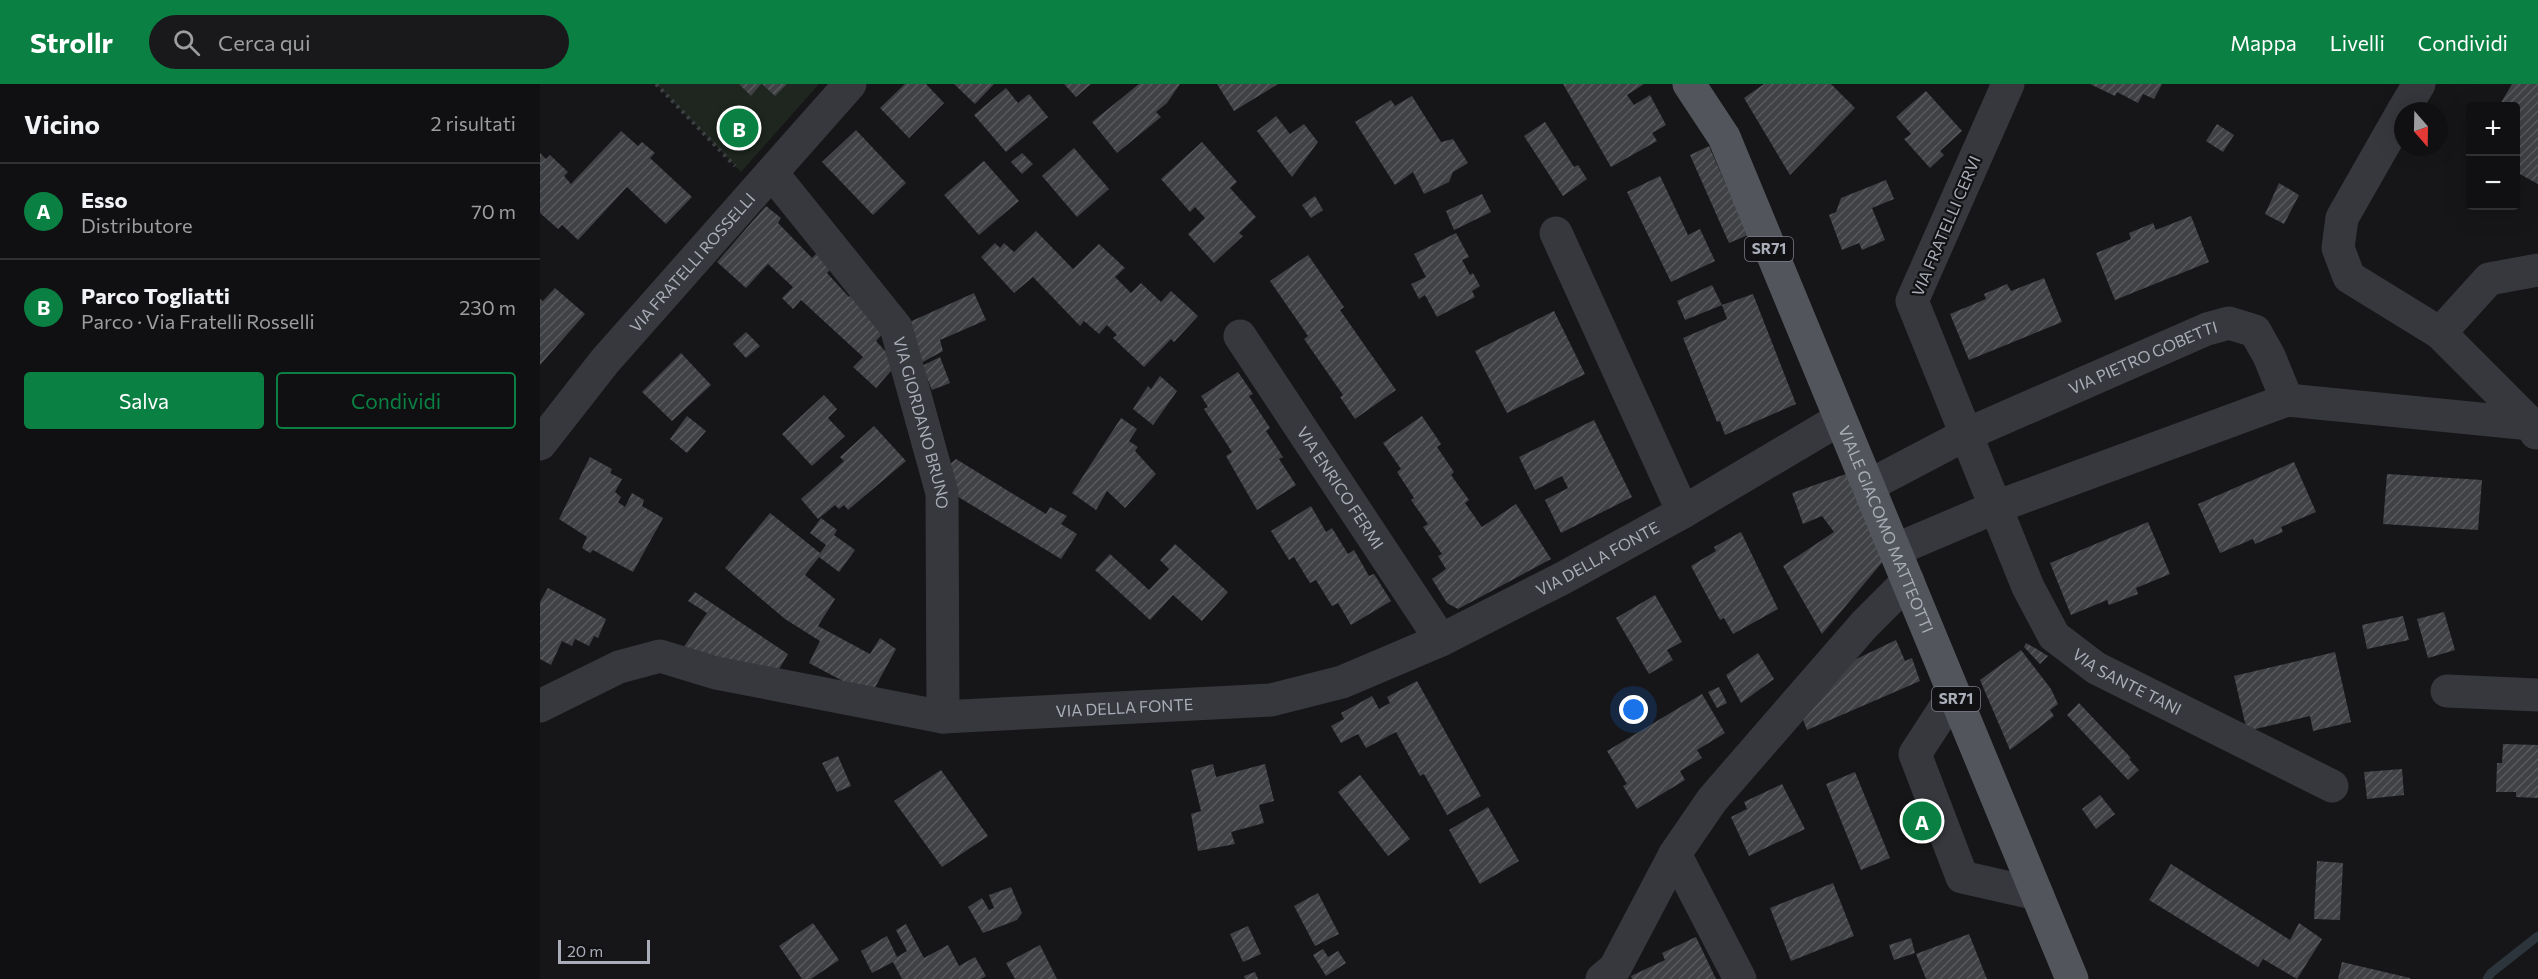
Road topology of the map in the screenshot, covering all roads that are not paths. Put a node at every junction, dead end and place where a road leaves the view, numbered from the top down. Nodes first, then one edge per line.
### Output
1 (850, 84) edge
2 (1689, 84) edge
3 (2008, 84) edge
4 (2419, 84) edge
5 (2408, 102) edge
6 (2394, 127) edge
7 (756, 172) junction
8 (1556, 233) dead end
9 (2538, 270) edge
10 (2440, 333) junction
11 (1240, 336) dead end
12 (2287, 400) junction
13 (1840, 419) junction
14 (2535, 431) edge
15 (1965, 435) junction
16 (540, 444) edge
17 (1868, 486) junction
18 (1996, 507) junction
19 (1683, 512) junction
20 (1895, 550) junction
21 (1908, 581) junction
22 (1441, 640) junction
23 (2447, 690) dead end
24 (1954, 694) junction
25 (2538, 695) edge
26 (540, 706) edge
27 (943, 717) junction
28 (2332, 786) dead end
29 (1675, 854) junction
30 (2037, 894) junction
31 (1612, 975) edge
32 (1740, 979) edge
33 (2072, 979) edge

1 - 7 street, VIA FRATELLI ROSSELLI
2 - 13 main road, VIALE GIACOMO MATTEOTTI / SR71
3 - 15 street, VIA FRATELLI CERVI
4 - 5 street
6 - 10 street
7 - 16 street, VIA FRATELLI ROSSELLI
7 - 27 street, VIA GIORDANO BRUNO
8 - 19 street
9 - 10 street
10 - 14 street
11 - 22 street, VIA ENRICO FERMI
12 - 14 street
12 - 15 street, VIA PIETRO GOBETTI
12 - 18 street
13 - 17 main road, VIALE GIACOMO MATTEOTTI / SR71
13 - 19 street, VIA DELLA FONTE
15 - 17 street, VIA PIETRO GOBETTI
15 - 18 street
17 - 20 main road, VIALE GIACOMO MATTEOTTI / SR71
18 - 20 street
18 - 28 street, VIA SANTE TANI
19 - 22 street, VIA DELLA FONTE
20 - 21 main road, VIALE GIACOMO MATTEOTTI / SR71
21 - 24 main road, VIALE GIACOMO MATTEOTTI / SR71
21 - 29 street
22 - 27 street, VIA DELLA FONTE
23 - 25 street
24 - 30 main road, VIALE GIACOMO MATTEOTTI / SR71
24 - 30 street
26 - 27 street, VIA DELLA FONTE
29 - 31 street
29 - 32 street
30 - 33 main road, VIALE GIACOMO MATTEOTTI / SR71

